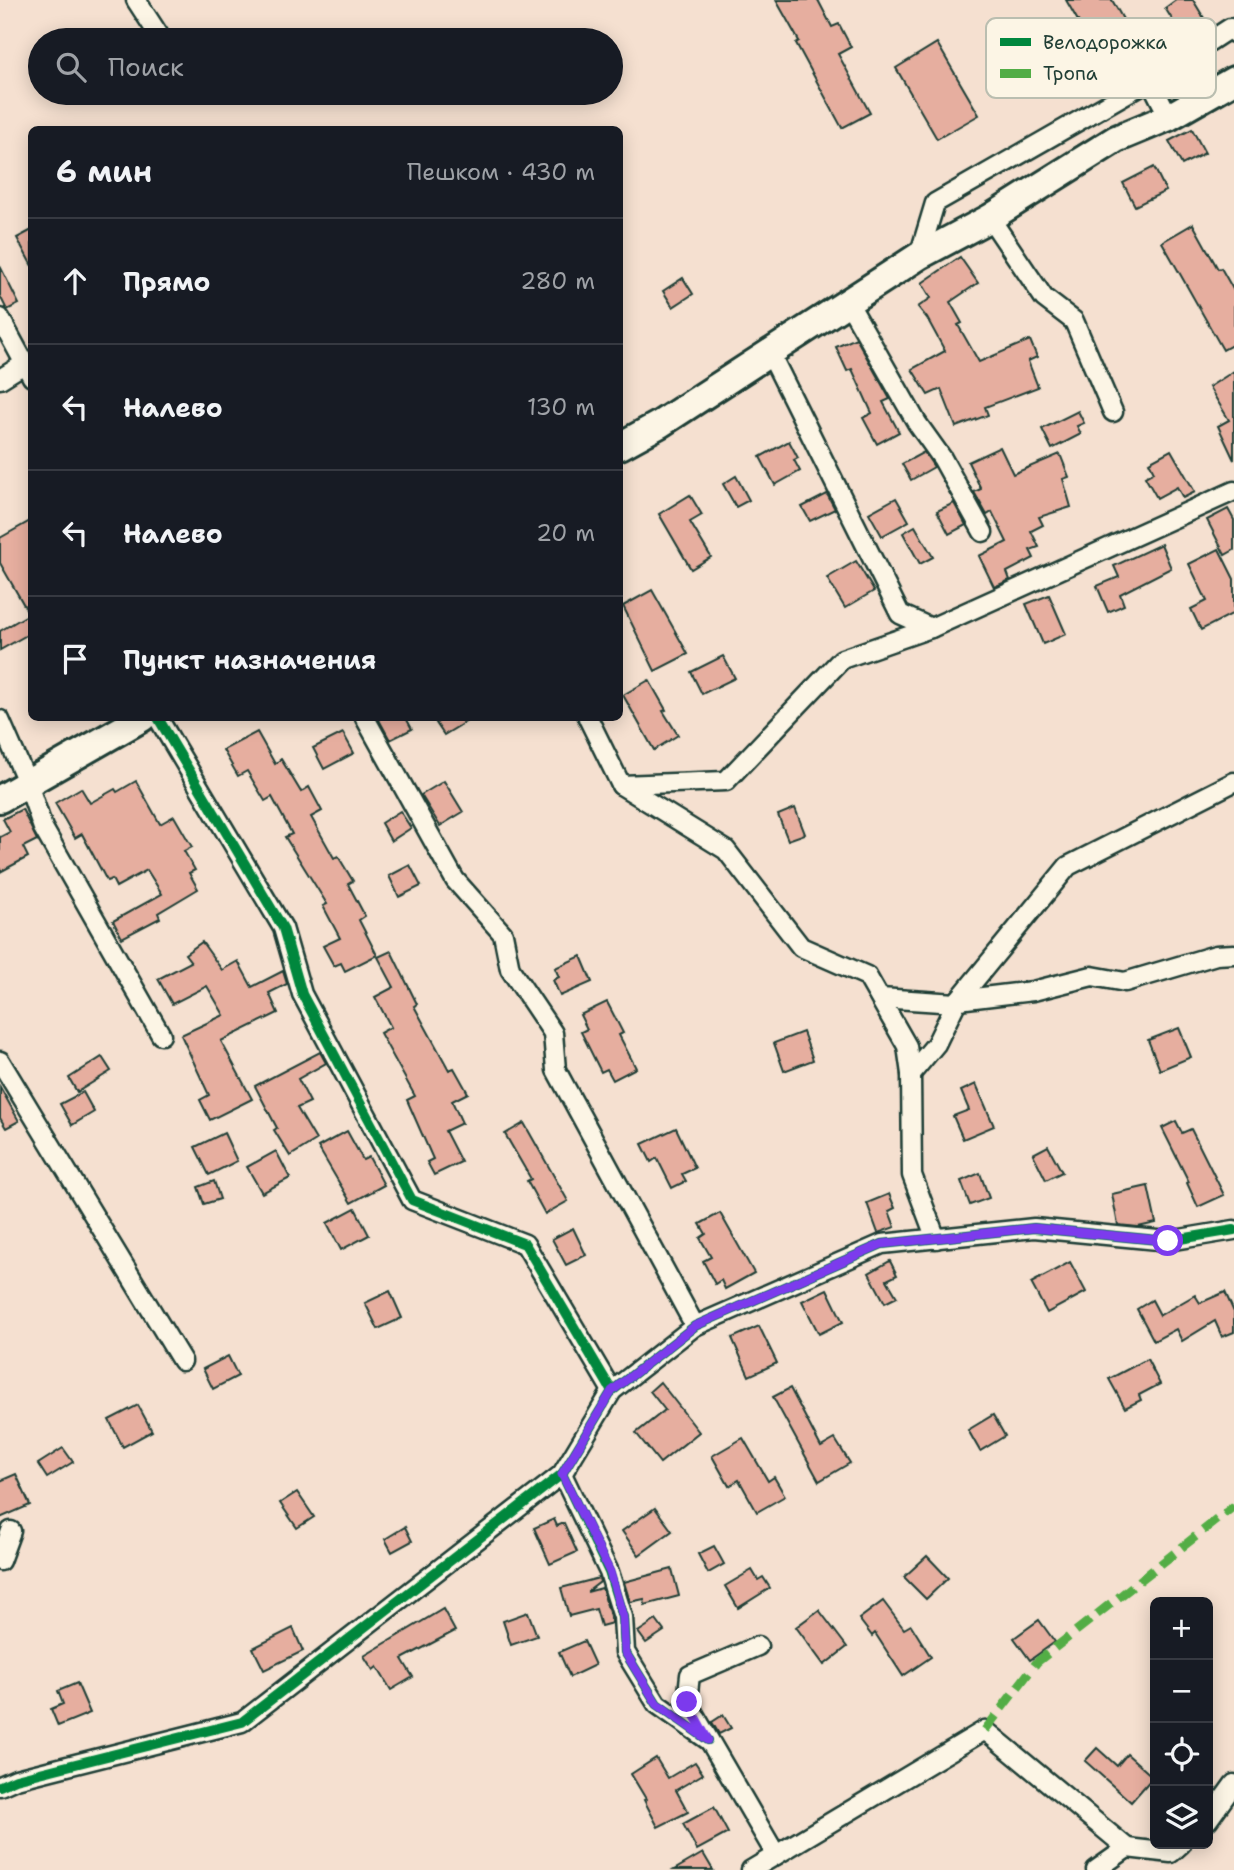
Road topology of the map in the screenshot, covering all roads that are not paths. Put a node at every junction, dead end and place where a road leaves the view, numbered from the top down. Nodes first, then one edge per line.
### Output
1 (136, 0) edge
2 (1232, 26) edge
3 (154, 28) edge
4 (1216, 37) edge
5 (1234, 80) edge
6 (1216, 90) edge
7 (1119, 98) edge
8 (1159, 98) edge
9 (1202, 98) edge
10 (1169, 117) junction
11 (990, 218) junction
12 (919, 256) junction
13 (848, 302) junction
14 (0, 318) edge
15 (770, 353) junction
16 (28, 371) edge
17 (0, 379) edge
18 (1113, 412) dead end
19 (623, 444) edge
20 (1234, 491) edge
21 (983, 532) dead end
22 (931, 628) junction
23 (0, 720) edge
24 (137, 721) edge
25 (160, 721) edge
26 (367, 721) edge
27 (589, 721) edge
28 (1234, 782) edge
29 (28, 784) junction
30 (621, 785) junction
31 (0, 799) edge
32 (1234, 954) edge
33 (880, 998) junction
34 (957, 1002) junction
35 (161, 1035) dead end
36 (0, 1061) edge
37 (911, 1074) junction
38 (1234, 1230) edge
39 (936, 1239) junction
40 (695, 1326) junction
41 (182, 1361) dead end
42 (612, 1391) junction
43 (562, 1474) junction
44 (11, 1531) dead end
45 (0, 1561) edge
46 (758, 1646) dead end
47 (708, 1740) junction
48 (1234, 1784) edge
49 (0, 1786) edge
50 (1234, 1812) edge
51 (1213, 1813) edge
52 (1213, 1818) edge
53 (1127, 1847) junction
54 (1175, 1849) edge
55 (776, 1855) junction
56 (751, 1870) edge
57 (1096, 1870) edge

1 - 3 street
2 - 4 street
5 - 6 street
7 - 12 street
8 - 10 street
9 - 10 street
10 - 11 street
11 - 12 street
11 - 18 street
12 - 13 street
13 - 15 street
13 - 21 street
14 - 16 street
15 - 19 street
15 - 22 street
16 - 17 street
20 - 22 street
22 - 30 street
23 - 29 street
24 - 29 street
25 - 42 street
26 - 40 street
27 - 30 street
28 - 34 street
29 - 31 street
29 - 35 street
30 - 33 street
32 - 34 street
33 - 34 street
33 - 37 street
34 - 37 street
36 - 41 street
37 - 39 street
38 - 39 street
39 - 40 street
40 - 42 street
42 - 43 street
43 - 47 street
43 - 49 street
44 - 45 street
46 - 47 street
47 - 55 street
48 - 51 street
50 - 52 street
53 - 54 street
53 - 55 street
53 - 57 street
55 - 56 street

